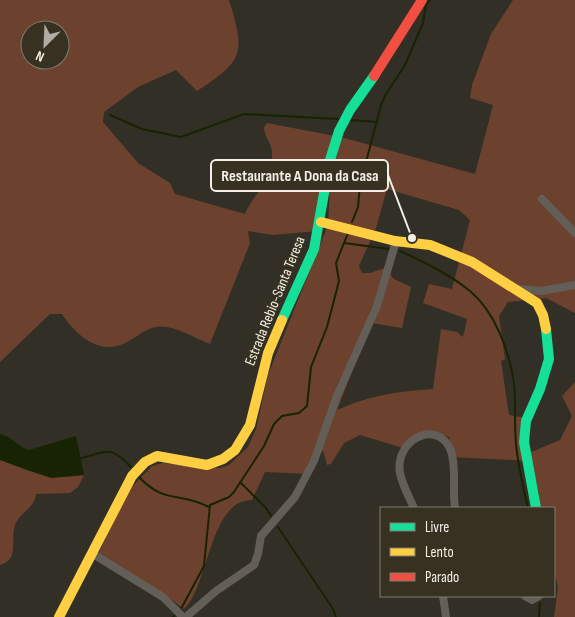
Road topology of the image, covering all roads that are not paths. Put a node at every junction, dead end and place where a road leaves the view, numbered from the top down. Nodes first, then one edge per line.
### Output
1 (422, 0) edge
2 (542, 200) dead end
3 (321, 222) junction
4 (575, 234) edge
5 (396, 241) junction
6 (575, 285) edge
7 (515, 288) junction
8 (414, 507) edge
9 (455, 507) edge
10 (536, 507) edge
11 (93, 554) junction
12 (443, 597) edge
13 (59, 617) edge
14 (185, 617) edge
15 (446, 617) edge

1 - 3 street, Estrada Rebio-Santa Teresa
2 - 4 street
3 - 5 street
3 - 11 street, Estrada Rebio-Santa Teresa
5 - 7 street
5 - 14 street
6 - 7 street
7 - 10 street
8 - 9 street
11 - 13 street, Estrada Rebio-Santa Teresa
11 - 14 street
12 - 15 street

